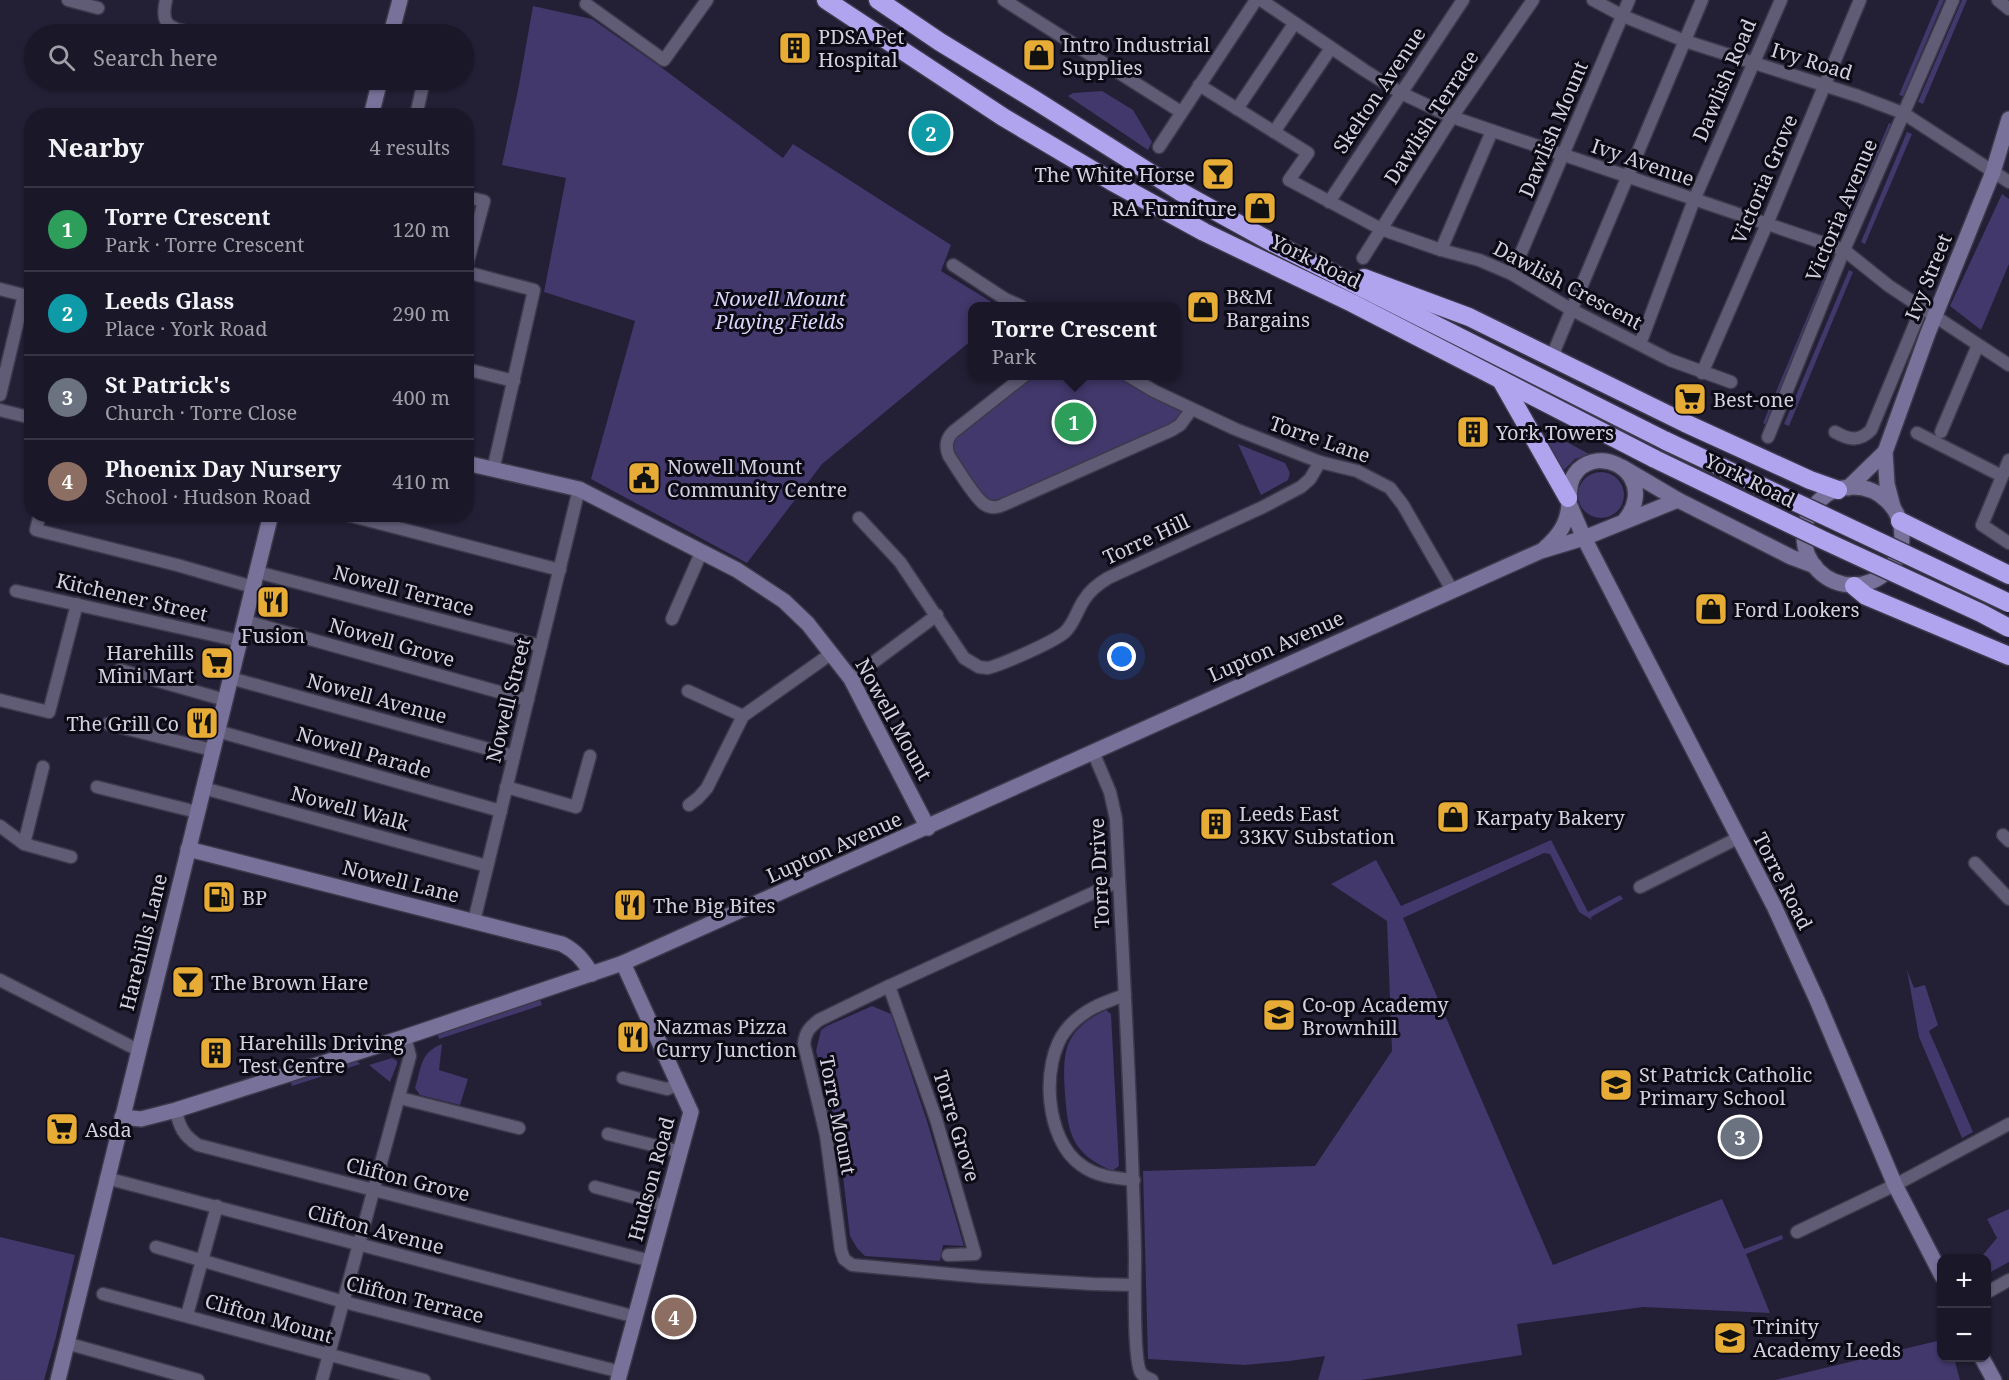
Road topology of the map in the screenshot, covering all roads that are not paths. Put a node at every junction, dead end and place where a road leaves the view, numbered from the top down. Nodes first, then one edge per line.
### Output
1 (68, 0) edge
2 (400, 0) edge
3 (707, 0) edge
4 (826, 0) edge
5 (878, 0) edge
6 (1004, 0) edge
7 (1256, 0) edge
8 (1261, 0) edge
9 (1463, 0) edge
10 (1533, 0) edge
11 (1593, 0) edge
12 (1629, 0) edge
13 (1702, 0) edge
14 (1781, 0) edge
15 (1860, 0) edge
16 (1953, 0) edge
17 (1998, 0) edge
18 (586, 4) dead end
19 (165, 6) edge
20 (98, 8) dead end
21 (2009, 9) edge
22 (1623, 16) junction
23 (168, 24) edge
24 (394, 24) edge
25 (1294, 24) junction
26 (1685, 41) junction
27 (1331, 48) junction
28 (1752, 63) junction
29 (1199, 85) junction
30 (1824, 85) junction
31 (375, 90) edge
32 (422, 90) edge
33 (1401, 93) junction
34 (372, 108) edge
35 (418, 108) edge
36 (1237, 109) junction
37 (1181, 112) junction
38 (1903, 113) junction
39 (1452, 117) junction
40 (2009, 119) edge
41 (1492, 131) junction
42 (1274, 132) junction
43 (1159, 147) dead end
44 (1563, 155) junction
45 (1994, 172) junction
46 (1626, 177) junction
47 (2009, 182) edge
48 (474, 199) edge
49 (1694, 200) junction
50 (1329, 202) junction
51 (1767, 224) junction
52 (1381, 229) junction
53 (474, 238) edge
54 (1275, 244) junction
55 (1440, 250) junction
56 (1844, 250) junction
57 (1363, 258) dead end
58 (952, 265) dead end
59 (474, 272) edge
60 (1512, 274) junction
61 (0, 289) edge
62 (24, 295) edge
63 (1012, 302) edge
64 (24, 310) edge
65 (1572, 310) junction
66 (1928, 311) junction
67 (1640, 344) junction
68 (1978, 345) junction
69 (1556, 360) junction
70 (2009, 365) edge
71 (474, 371) edge
72 (1702, 373) junction
73 (1500, 378) junction
74 (1018, 380) edge
75 (1137, 380) edge
76 (514, 381) junction
77 (1731, 382) dead end
78 (0, 395) edge
79 (0, 410) edge
80 (1191, 410) junction
81 (24, 416) edge
82 (1835, 432) dead end
83 (1941, 432) dead end
84 (1917, 433) dead end
85 (1768, 437) dead end
86 (1885, 452) junction
87 (2009, 460) edge
88 (1320, 462) junction
89 (474, 465) edge
90 (1622, 467) junction
91 (493, 470) junction
92 (2002, 476) junction
93 (579, 489) junction
94 (1843, 489) junction
95 (1678, 500) junction
96 (1570, 504) junction
97 (1896, 514) junction
98 (859, 518) dead end
99 (1625, 520) junction
100 (38, 522) edge
101 (269, 522) edge
102 (375, 522) edge
103 (1611, 527) junction
104 (1804, 535) junction
105 (1584, 538) junction
106 (2009, 543) edge
107 (1777, 550) junction
108 (1541, 551) junction
109 (701, 553) junction
110 (1815, 566) junction
111 (560, 570) junction
112 (257, 572) junction
113 (2009, 575) edge
114 (1854, 586) junction
115 (253, 587) junction
116 (1452, 590) junction
117 (16, 591) dead end
118 (2009, 603) edge
119 (77, 604) junction
120 (937, 615) junction
121 (672, 619) dead end
122 (245, 621) junction
123 (2009, 628) edge
124 (240, 641) junction
125 (541, 646) junction
126 (832, 653) junction
127 (2009, 656) edge
128 (120, 670) dead end
129 (230, 678) junction
130 (851, 679) junction
131 (688, 691) dead end
132 (0, 700) edge
133 (225, 700) junction
134 (528, 700) junction
135 (743, 716) junction
136 (108, 724) dead end
137 (217, 731) junction
138 (212, 750) junction
139 (1093, 752) junction
140 (514, 756) junction
141 (590, 756) dead end
142 (43, 767) dead end
143 (97, 787) dead end
144 (506, 787) junction
145 (203, 788) junction
146 (689, 805) dead end
147 (501, 810) junction
148 (197, 812) junction
149 (0, 826) edge
150 (928, 828) junction
151 (1738, 838) junction
152 (24, 844) junction
153 (188, 849) junction
154 (71, 857) dead end
155 (1975, 863) dead end
156 (487, 866) junction
157 (1119, 881) junction
158 (1641, 887) dead end
159 (2009, 899) edge
160 (474, 921) junction
161 (623, 963) junction
162 (592, 974) junction
163 (0, 980) edge
164 (889, 986) junction
165 (1125, 995) junction
166 (405, 1037) junction
167 (138, 1050) junction
168 (623, 1078) dead end
169 (678, 1084) junction
170 (400, 1098) junction
171 (176, 1110) junction
172 (122, 1117) junction
173 (2009, 1124) edge
174 (519, 1128) dead end
175 (608, 1134) dead end
176 (681, 1152) junction
177 (106, 1178) junction
178 (1134, 1180) junction
179 (1895, 1185) junction
180 (595, 1187) dead end
181 (373, 1190) junction
182 (217, 1206) junction
183 (666, 1206) junction
184 (1797, 1232) dead end
185 (359, 1246) junction
186 (156, 1247) dead end
187 (948, 1256) dead end
188 (201, 1260) junction
189 (651, 1261) junction
190 (1937, 1268) edge
191 (2009, 1280) edge
192 (1134, 1285) junction
193 (1991, 1290) edge
194 (103, 1294) dead end
195 (345, 1302) junction
196 (187, 1315) junction
197 (636, 1317) junction
198 (66, 1343) junction
199 (329, 1356) junction
200 (1984, 1362) edge
201 (620, 1376) edge
202 (57, 1380) edge
203 (198, 1380) edge
204 (322, 1380) edge
205 (424, 1380) edge
206 (1152, 1380) edge
207 (1994, 1380) edge

1 - 20 street
2 - 24 street
3 - 18 street
4 - 73 highway, York Road
5 - 54 highway, York Road
6 - 37 street
7 - 29 street
8 - 25 street, Ivy Avenue
9 - 33 street, Skelton Avenue
10 - 39 street, Dawlish Terrace
11 - 22 street, Ivy Road
12 - 22 street, Dawlish Mount
13 - 26 street
14 - 28 street, Dawlish Road
15 - 30 street, Victoria Grove
16 - 38 street, Victoria Avenue
17 - 21 street
19 - 23 street
22 - 26 street, Ivy Road
22 - 44 street, Dawlish Mount
25 - 27 street, Ivy Avenue
25 - 36 street
26 - 28 street, Ivy Road
26 - 46 street
27 - 33 street, Ivy Avenue
27 - 42 street
28 - 30 street, Ivy Road
28 - 49 street, Dawlish Road
29 - 36 street
29 - 37 street
30 - 38 street, Ivy Road
30 - 51 street, Victoria Grove
31 - 34 street
32 - 35 street
33 - 39 street, Ivy Avenue
33 - 50 street, Skelton Avenue
36 - 42 street
37 - 43 street
38 - 45 street, Ivy Road
38 - 56 street, Victoria Avenue
39 - 41 street, Ivy Avenue
39 - 52 street, Dawlish Terrace
40 - 45 street, Ivy Street
41 - 44 street, Ivy Avenue
41 - 55 street
42 - 50 street, Dawlish Crescent
44 - 46 street, Ivy Avenue
44 - 60 street, Dawlish Mount
45 - 47 street, Ivy Road
45 - 66 street, Ivy Street
46 - 49 street, Ivy Avenue
46 - 65 street
48 - 53 street
49 - 51 street, Ivy Avenue
49 - 67 street, Dawlish Road
50 - 52 street, Dawlish Crescent
51 - 56 street, Ivy Avenue
51 - 72 street, Victoria Grove
52 - 55 street, Dawlish Crescent
52 - 57 street, Dawlish Terrace
54 - 69 highway
54 - 118 highway, York Road, bridge
55 - 60 street, Dawlish Crescent
56 - 66 street, Ivy Avenue
56 - 85 street, Victoria Avenue
58 - 63 street
59 - 76 street
60 - 65 street, Dawlish Crescent
61 - 62 street
64 - 78 street
65 - 67 street, Dawlish Crescent
65 - 69 street
66 - 68 street, Ivy Avenue
66 - 82 street, Ivy Street
66 - 86 street, Ivy Street
67 - 72 street, Dawlish Crescent
68 - 70 street, Ivy Avenue
68 - 83 street
69 - 94 highway
71 - 76 street
72 - 77 street, Dawlish Crescent
73 - 96 highway
73 - 123 highway, York Road, bridge
74 - 80 street
75 - 80 street, Torre Lane
76 - 91 street
79 - 81 street
80 - 88 street, Torre Lane
84 - 92 street
86 - 94 street, Ivy Street
86 - 97 street, Ivy Street
87 - 92 street
88 - 116 street, Torre Lane
88 - 120 street, Torre Hill
89 - 91 street, Nowell Mount
90 - 95 street
90 - 96 street, Lupton Avenue
90 - 99 street
91 - 93 street, Nowell Mount
92 - 106 street
93 - 109 street, Nowell Mount
93 - 111 street, Nowell Street
94 - 97 street
94 - 104 street, York Road
95 - 99 street, Lupton Avenue
95 - 107 street
96 - 103 street
96 - 105 street, Torre Road
96 - 108 street, Lupton Avenue
97 - 113 highway
97 - 114 street
98 - 120 street, Torre Hill
99 - 103 street, Lupton Avenue
100 - 115 street
101 - 112 street, Harehills Lane
102 - 111 street
103 - 105 street, Lupton Avenue
104 - 107 street, York Road
104 - 110 street, York Road
105 - 108 street, Lupton Avenue
105 - 151 street, Torre Road
107 - 110 street
108 - 116 street, Lupton Avenue
109 - 121 street
109 - 126 street, Nowell Mount
110 - 114 street
111 - 125 street, Nowell Street
112 - 115 street, Harehills Lane
112 - 125 street, Nowell Terrace
114 - 127 highway
115 - 122 street, Harehills Lane
116 - 139 street, Lupton Avenue
117 - 119 street, Kitchener Street
119 - 124 street, Kitchener Street
119 - 132 street
120 - 130 street
122 - 124 street, Harehills Lane
122 - 134 street, Nowell Grove
124 - 129 street, Harehills Lane
125 - 134 street, Nowell Street
126 - 130 street, Nowell Mount
126 - 135 street
128 - 133 street
129 - 133 street, Harehills Lane
129 - 140 street, Nowell Avenue
130 - 150 street, Nowell Mount
131 - 135 street
133 - 137 street, Harehills Lane
134 - 140 street, Nowell Street
135 - 146 street
136 - 138 street
137 - 138 street, Harehills Lane
137 - 147 street, Nowell Parade
138 - 145 street, Harehills Lane
139 - 150 street, Lupton Avenue
139 - 157 street, Torre Drive
140 - 144 street, Nowell Street
141 - 144 street
142 - 152 street
143 - 148 street
144 - 147 street, Nowell Street
145 - 148 street, Harehills Lane
145 - 156 street, Nowell Walk
147 - 156 street, Nowell Street
148 - 153 street, Harehills Lane
149 - 152 street
150 - 161 street, Lupton Avenue
151 - 158 street
151 - 179 street, Torre Road
152 - 154 street
153 - 160 street, Nowell Lane
153 - 167 street, Harehills Lane
155 - 159 street
156 - 160 street, Nowell Street
157 - 164 street, Torre Mount
157 - 165 street, Torre Drive
160 - 162 street, Nowell Lane
161 - 162 street, Lupton Avenue
161 - 169 street, Hudson Road
162 - 166 street, Lupton Avenue
163 - 167 street
164 - 187 street, Torre Grove
164 - 192 street, Torre Mount
165 - 178 street, Torre Drive
165 - 178 street
166 - 170 street
166 - 171 street, Lupton Avenue
167 - 172 street, Harehills Lane
168 - 169 street
169 - 176 street, Hudson Road
170 - 174 street
170 - 181 street
171 - 172 street, Lupton Avenue
171 - 181 street, Clifton Grove
172 - 177 street, Harehills Lane
173 - 179 street
175 - 176 street
176 - 183 street, Hudson Road
177 - 182 street, Clifton Avenue
177 - 198 street, Harehills Lane
178 - 192 street, Torre Drive
179 - 184 street
179 - 190 street, Torre Road
180 - 183 street
181 - 185 street
181 - 189 street, Clifton Grove
182 - 185 street, Clifton Avenue
182 - 188 street
183 - 189 street, Hudson Road
185 - 195 street
185 - 197 street, Clifton Avenue
186 - 188 street, Clifton Terrace
188 - 195 street, Clifton Terrace
188 - 196 street
189 - 197 street, Hudson Road
191 - 193 street
192 - 206 street, Torre Drive
194 - 196 street, Clifton Mount
195 - 199 street
195 - 201 street, Clifton Terrace
196 - 199 street, Clifton Mount
197 - 201 street, Hudson Road
198 - 202 street, Harehills Lane
198 - 203 street
199 - 204 street
199 - 205 street, Clifton Mount
200 - 207 street

